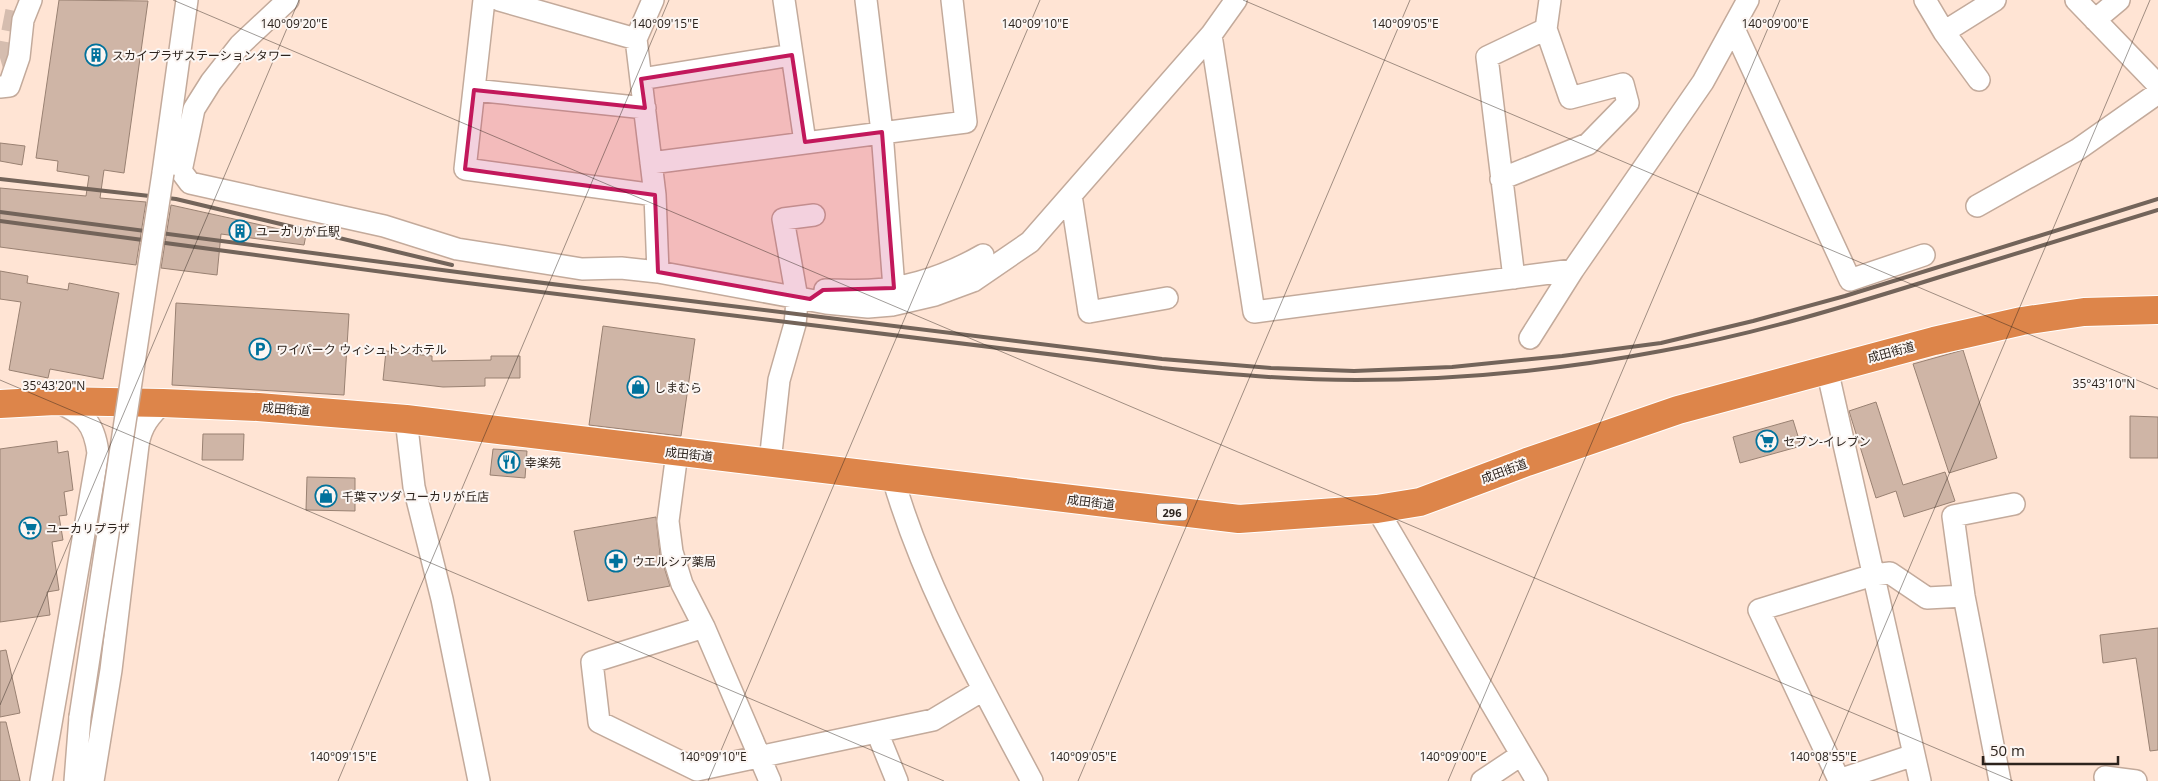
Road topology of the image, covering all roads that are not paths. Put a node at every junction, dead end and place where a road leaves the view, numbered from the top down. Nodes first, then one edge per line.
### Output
1 (30, 0) edge
2 (187, 0) edge
3 (288, 0) edge
4 (484, 0) edge
5 (498, 0) edge
6 (653, 0) edge
7 (784, 0) edge
8 (866, 0) edge
9 (952, 0) edge
10 (1236, 0) edge
11 (1550, 0) edge
12 (1748, 0) edge
13 (1925, 0) edge
14 (1995, 0) edge
15 (2076, 0) edge
16 (2119, 0) edge
17 (2095, 20) junction
18 (1546, 29) junction
19 (1734, 30) junction
20 (1944, 32) junction
21 (1211, 35) junction
22 (636, 39) junction
23 (792, 55) junction
24 (641, 79) junction
25 (1979, 80) dead end
26 (2158, 84) edge
27 (0, 87) edge
28 (474, 90) junction
29 (2158, 93) edge
30 (645, 108) junction
31 (882, 132) junction
32 (805, 142) junction
33 (652, 163) junction
34 (1501, 179) junction
35 (655, 195) junction
36 (1071, 195) junction
37 (1977, 206) dead end
38 (814, 215) dead end
39 (983, 255) dead end
40 (1924, 255) dead end
41 (1573, 270) junction
42 (658, 272) junction
43 (1514, 278) junction
44 (894, 288) junction
45 (803, 298) junction
46 (1167, 298) dead end
47 (2158, 310) edge
48 (1530, 338) dead end
49 (1827, 370) junction
50 (54, 400) junction
51 (163, 402) junction
52 (0, 404) edge
53 (406, 419) junction
54 (677, 453) junction
55 (770, 462) junction
56 (893, 478) junction
57 (2014, 504) dead end
58 (1377, 509) junction
59 (1873, 574) junction
60 (1964, 596) junction
61 (704, 627) junction
62 (983, 690) junction
63 (878, 732) junction
64 (1914, 754) junction
65 (1521, 755) junction
66 (761, 757) junction
67 (2105, 778) dead end
68 (41, 781) edge
69 (75, 781) edge
70 (93, 781) edge
71 (479, 781) edge
72 (770, 781) edge
73 (897, 781) edge
74 (1032, 781) edge
75 (1482, 781) edge
76 (1537, 781) edge
77 (1920, 781) edge
78 (2000, 781) edge
79 (2136, 781) edge

1 - 27 street
2 - 69 street, bridge
3 - 42 street
4 - 28 street
5 - 22 street
6 - 22 street
7 - 23 street
8 - 31 street
9 - 31 street
10 - 21 street
11 - 18 street
12 - 19 street
13 - 20 street
14 - 20 street
15 - 17 street
16 - 17 street
17 - 26 street
18 - 34 street
18 - 34 street
19 - 40 street
19 - 41 street
20 - 25 street
21 - 36 street
21 - 43 street
22 - 24 street
23 - 24 street
23 - 32 street
24 - 30 street
28 - 30 street
28 - 35 street
29 - 37 street
30 - 33 street
31 - 32 street
31 - 44 street
32 - 33 street
33 - 35 street
34 - 43 street
35 - 42 street
36 - 45 street
36 - 46 street
38 - 45 street
39 - 44 street
41 - 43 street
41 - 48 street
42 - 45 street
44 - 45 street
45 - 55 street
47 - 49 highway, 成田街道 / 296
49 - 58 highway, 成田街道 / 296
49 - 59 street
50 - 51 highway, 成田街道 / 296
50 - 52 highway, 成田街道 / 296
50 - 68 street
51 - 53 highway, 成田街道 / 296
51 - 70 street
53 - 54 highway, 成田街道 / 296
53 - 71 street
54 - 55 highway, 成田街道 / 296
54 - 61 street
55 - 56 highway, 成田街道 / 296
56 - 58 highway, 成田街道 / 296
56 - 62 street
57 - 60 street
58 - 65 street
59 - 60 street
59 - 64 street
59 - 64 street
60 - 78 street
61 - 66 street
61 - 66 street
62 - 63 street
62 - 74 street
63 - 66 street
63 - 73 street
64 - 77 street
65 - 75 street
65 - 76 street
66 - 72 street
67 - 79 street

